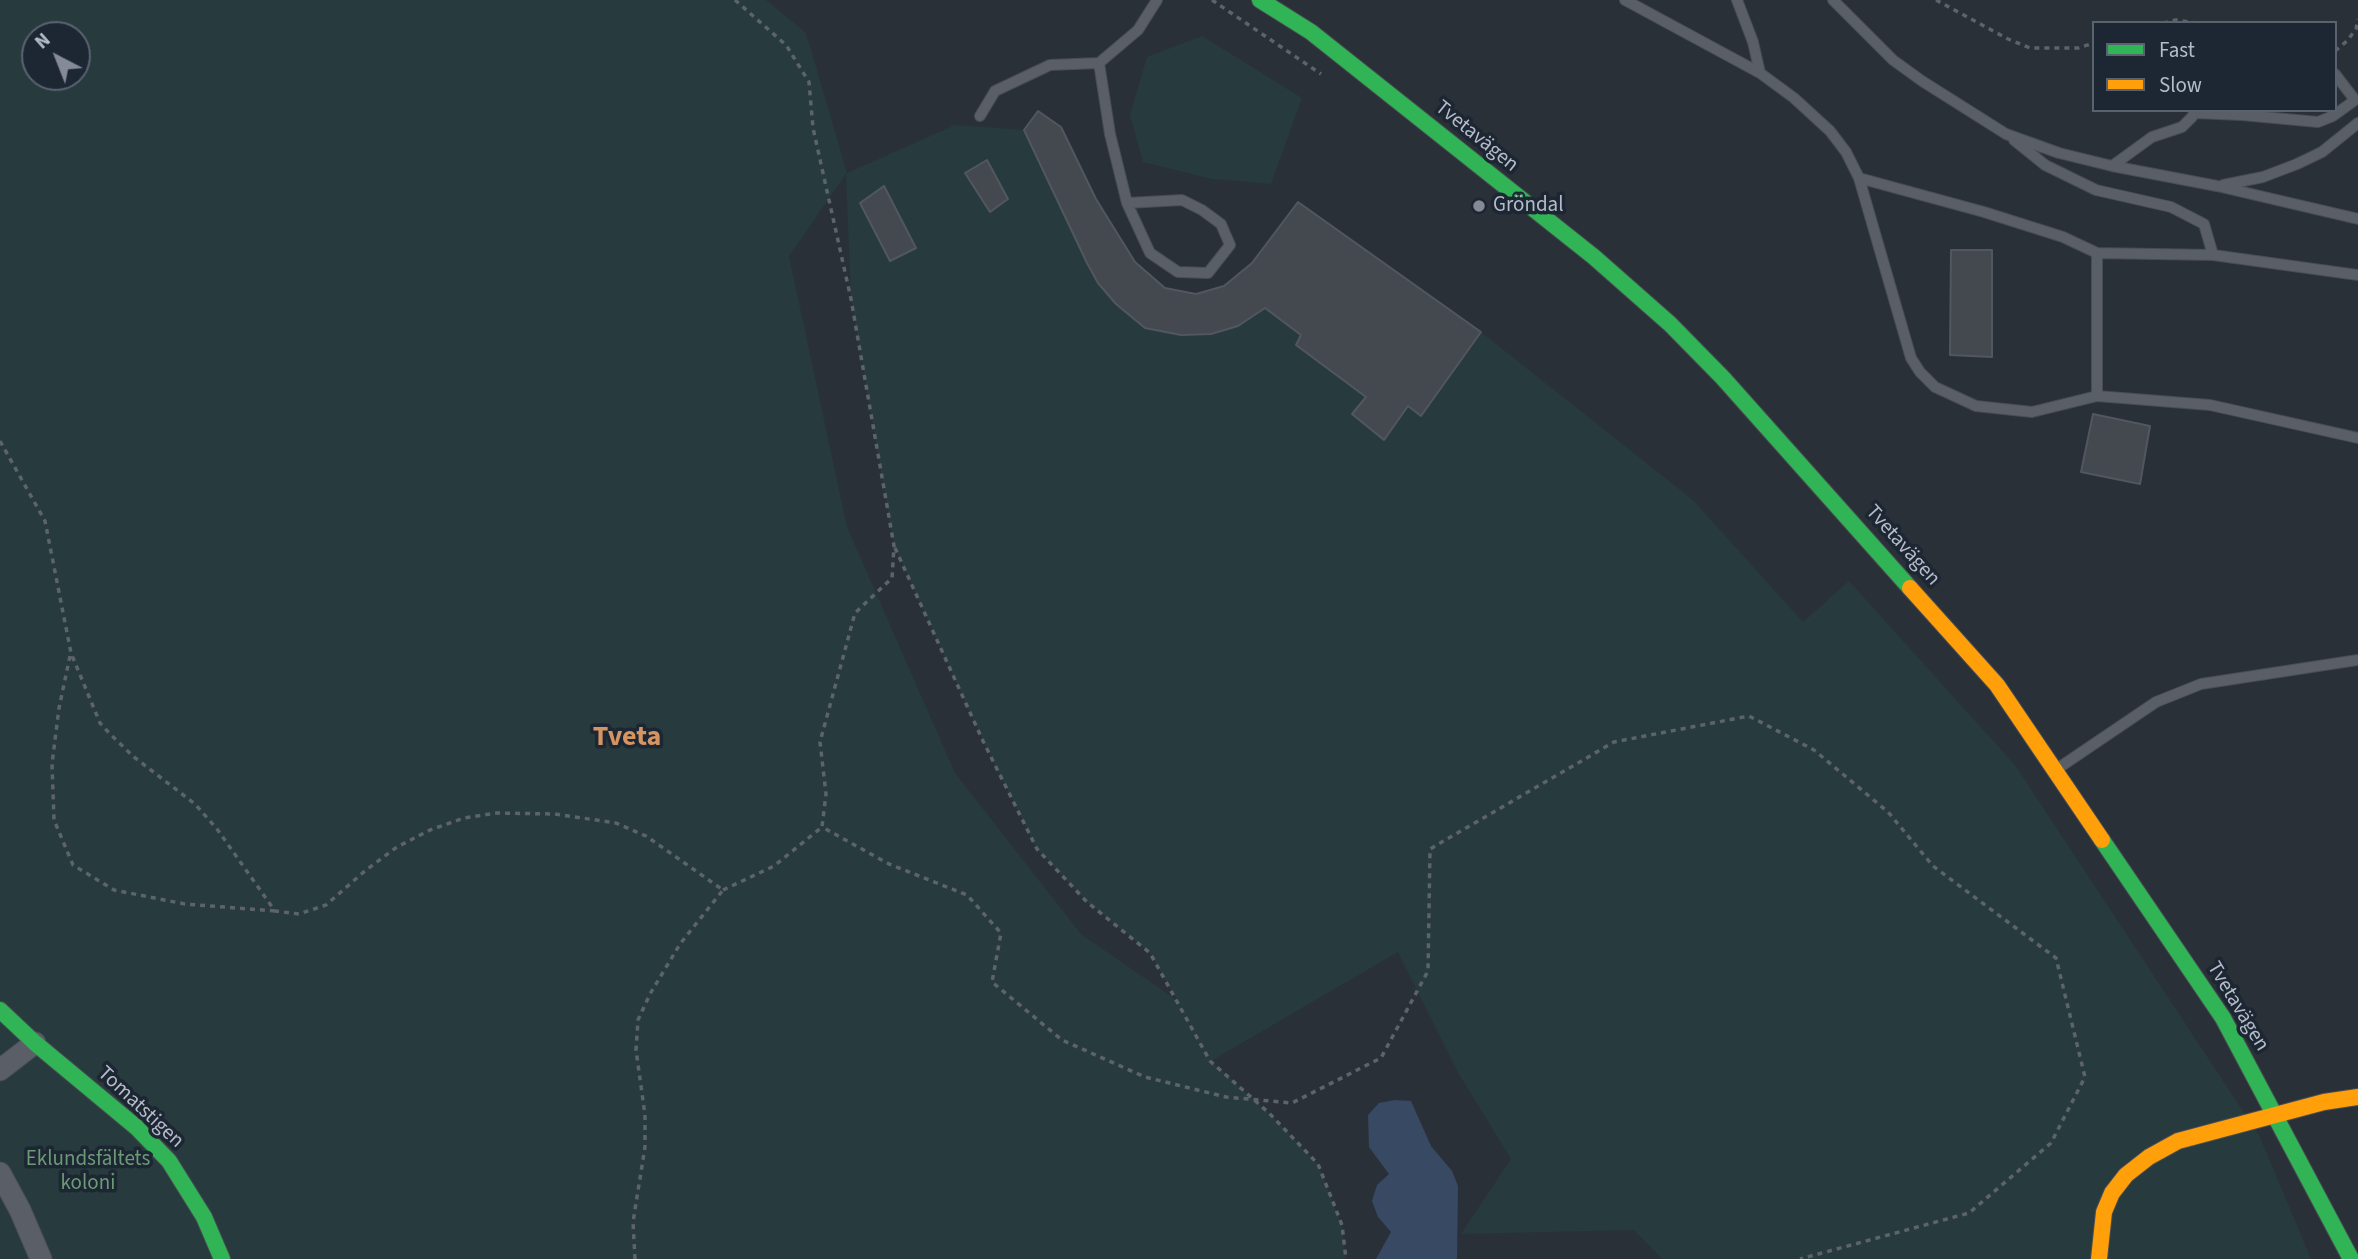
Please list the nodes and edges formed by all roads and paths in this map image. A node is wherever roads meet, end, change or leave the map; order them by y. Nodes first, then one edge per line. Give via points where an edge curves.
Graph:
1 (734, 0) edge
2 (1157, 0) edge
3 (1260, 0) edge
4 (1625, 0) edge
5 (1737, 0) edge
6 (1833, 0) edge
7 (1936, 0) edge
8 (2358, 19) edge
9 (2092, 44) edge
10 (2337, 49) edge
11 (1099, 63) junction
12 (1760, 73) junction
13 (2337, 77) edge
14 (2195, 112) edge
15 (980, 116) dead end
16 (2358, 124) edge
17 (2006, 134) junction
18 (2112, 166) junction
19 (1859, 178) junction
20 (2217, 186) junction
21 (1127, 203) junction
22 (2358, 219) edge
23 (2097, 253) junction
24 (2213, 255) junction
25 (2358, 275) edge
26 (2097, 396) junction
27 (2358, 438) edge
28 (0, 441) edge
29 (894, 546) junction
30 (71, 653) junction
31 (2358, 660) edge
32 (2055, 770) junction
33 (821, 827) junction
34 (723, 890) junction
35 (275, 911) junction
36 (0, 1010) edge
37 (36, 1043) junction
38 (0, 1070) edge
39 (2358, 1097) edge
40 (1254, 1099) junction
41 (2273, 1115) junction
42 (0, 1173) edge
43 (41, 1259) edge
44 (222, 1259) edge
45 (635, 1259) edge
46 (1346, 1259) edge
47 (1800, 1259) edge
48 (2099, 1259) edge
49 (2351, 1259) edge

1 - 29 path via 786,45 809,82 813,128 851,299
2 - 11 lane via 1138,30
3 - 32 main road, Tvetavägen via 1322,40 1594,257 1670,324 1997,685
4 - 12 lane
5 - 12 lane
6 - 17 lane via 1893,60
7 - 9 path via 2030,48 2057,50
8 - 10 path via 2356,29
11 - 15 lane via 1050,65 995,91
11 - 21 lane
12 - 19 lane via 1830,131
13 - 14 lane via 2355,100 2318,122
14 - 18 lane via 2182,127 2152,137
16 - 20 lane via 2322,152 2297,164 2263,177
17 - 18 lane
17 - 24 lane via 2045,164 2096,190 2171,207 2203,224
18 - 20 lane
19 - 23 lane via 2037,228
19 - 26 lane via 1911,358 1935,387 1976,406 2032,412
20 - 22 lane
21 - 21 lane via 1150,253 1178,272 1208,273 1230,245 1221,224 1182,200
23 - 24 lane
23 - 26 lane
24 - 25 lane
26 - 27 lane via 2210,405
28 - 30 path via 45,521
29 - 33 path via 892,578 855,613 820,742 826,794
29 - 40 path via 1037,849 1087,902 1150,953 1210,1061
30 - 35 path via 97,716 110,734 195,804
30 - 35 path via 52,764 54,820 73,864 114,890 185,904
31 - 32 lane via 2201,684 2156,702
32 - 41 main road, Tvetavägen via 2223,1018
33 - 34 path via 774,866
33 - 40 path via 889,864 967,895 1001,933 992,982 1062,1040 1145,1077 1226,1097
34 - 35 path via 646,836 615,823 555,814 497,813 464,818 397,847 326,905 299,914
34 - 45 path via 680,944 638,1020 636,1050 645,1147 633,1222
36 - 37 main road, Tomatstigen
37 - 38 street
37 - 44 main road, Tomatstigen via 136,1127 169,1161 204,1217
39 - 41 main road
40 - 46 path via 1318,1164 1342,1225
40 - 47 path via 1292,1103 1381,1058 1428,971 1430,849 1614,742 1749,716 1814,750 1888,812 1933,866 2056,958 2085,1077 2052,1143 1969,1213
41 - 48 main road via 2178,1141 2126,1175 2104,1212
41 - 49 main road, Tvetavägen
42 - 43 street

